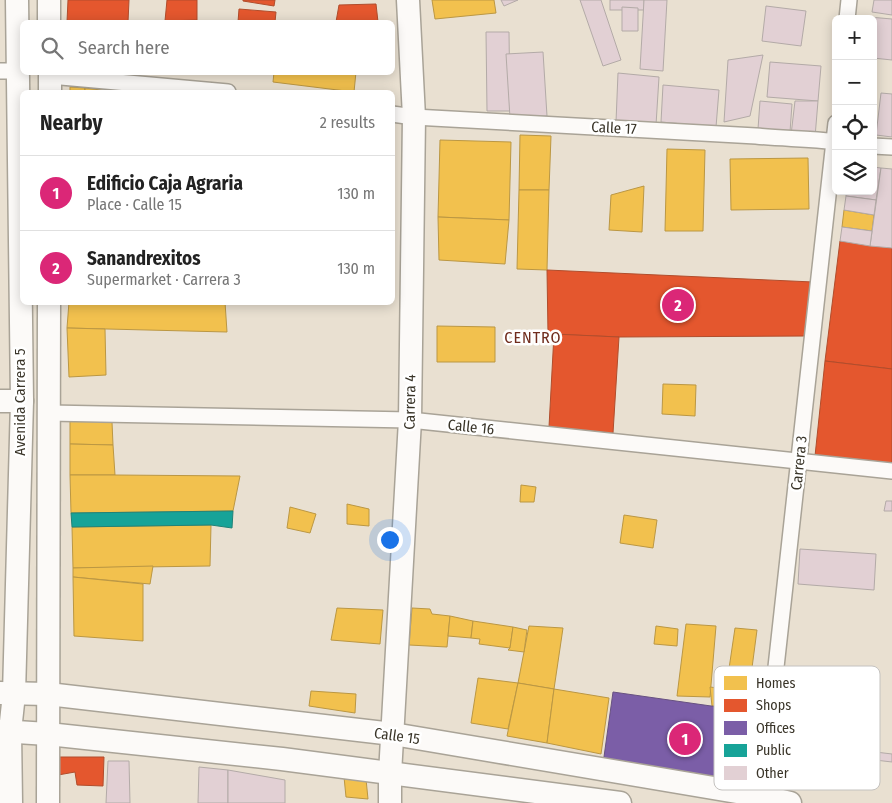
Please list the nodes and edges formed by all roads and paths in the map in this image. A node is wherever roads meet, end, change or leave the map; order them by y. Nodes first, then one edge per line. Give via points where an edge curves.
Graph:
1 (17, 0) edge
2 (49, 0) edge
3 (408, 0) edge
4 (848, 0) edge
5 (847, 15) edge
6 (49, 20) edge
7 (9, 71) edge
8 (50, 80) edge
9 (198, 90) edge
10 (403, 116) edge
11 (832, 142) edge
12 (877, 146) edge
13 (892, 147) edge
14 (834, 150) edge
15 (49, 305) edge
16 (11, 401) edge
17 (49, 413) junction
18 (410, 420) junction
19 (799, 463) junction
20 (892, 471) edge
21 (776, 666) edge
22 (7, 694) edge
23 (48, 694) junction
24 (5, 731) edge
25 (48, 734) junction
26 (393, 734) junction
27 (390, 774) junction
28 (761, 799) edge
29 (11, 803) edge
30 (48, 803) edge
31 (390, 803) edge
32 (620, 803) edge
33 (790, 803) edge

1 - 7 main road, Avenida Carrera 5
2 - 6 main road
3 - 10 main road, Carrera 4
4 - 5 street
7 - 16 main road, Avenida Carrera 5
8 - 9 street
10 - 11 street, Calle 17
10 - 18 main road, Carrera 4
12 - 13 street
14 - 19 street, Carrera 3
15 - 17 main road, Avenida Carrera 5
16 - 22 main road, Avenida Carrera 5
17 - 18 street, Calle 16
17 - 23 main road, Avenida Carrera 5
18 - 19 street, Calle 16
18 - 26 main road, Carrera 4
19 - 20 street, Calle 16
19 - 21 street, Carrera 3
22 - 23 main road, Calle 15
22 - 24 main road, Avenida Carrera 5
23 - 25 main road, Avenida Carrera 5
23 - 26 main road, Calle 15
24 - 25 main road
24 - 29 main road, Avenida Carrera 5
25 - 27 main road
25 - 30 main road, Avenida Carrera 5
26 - 27 main road, Carrera 4
26 - 28 main road, Calle 15
27 - 31 main road, Carrera 4
27 - 32 main road
28 - 33 main road, Calle 15

